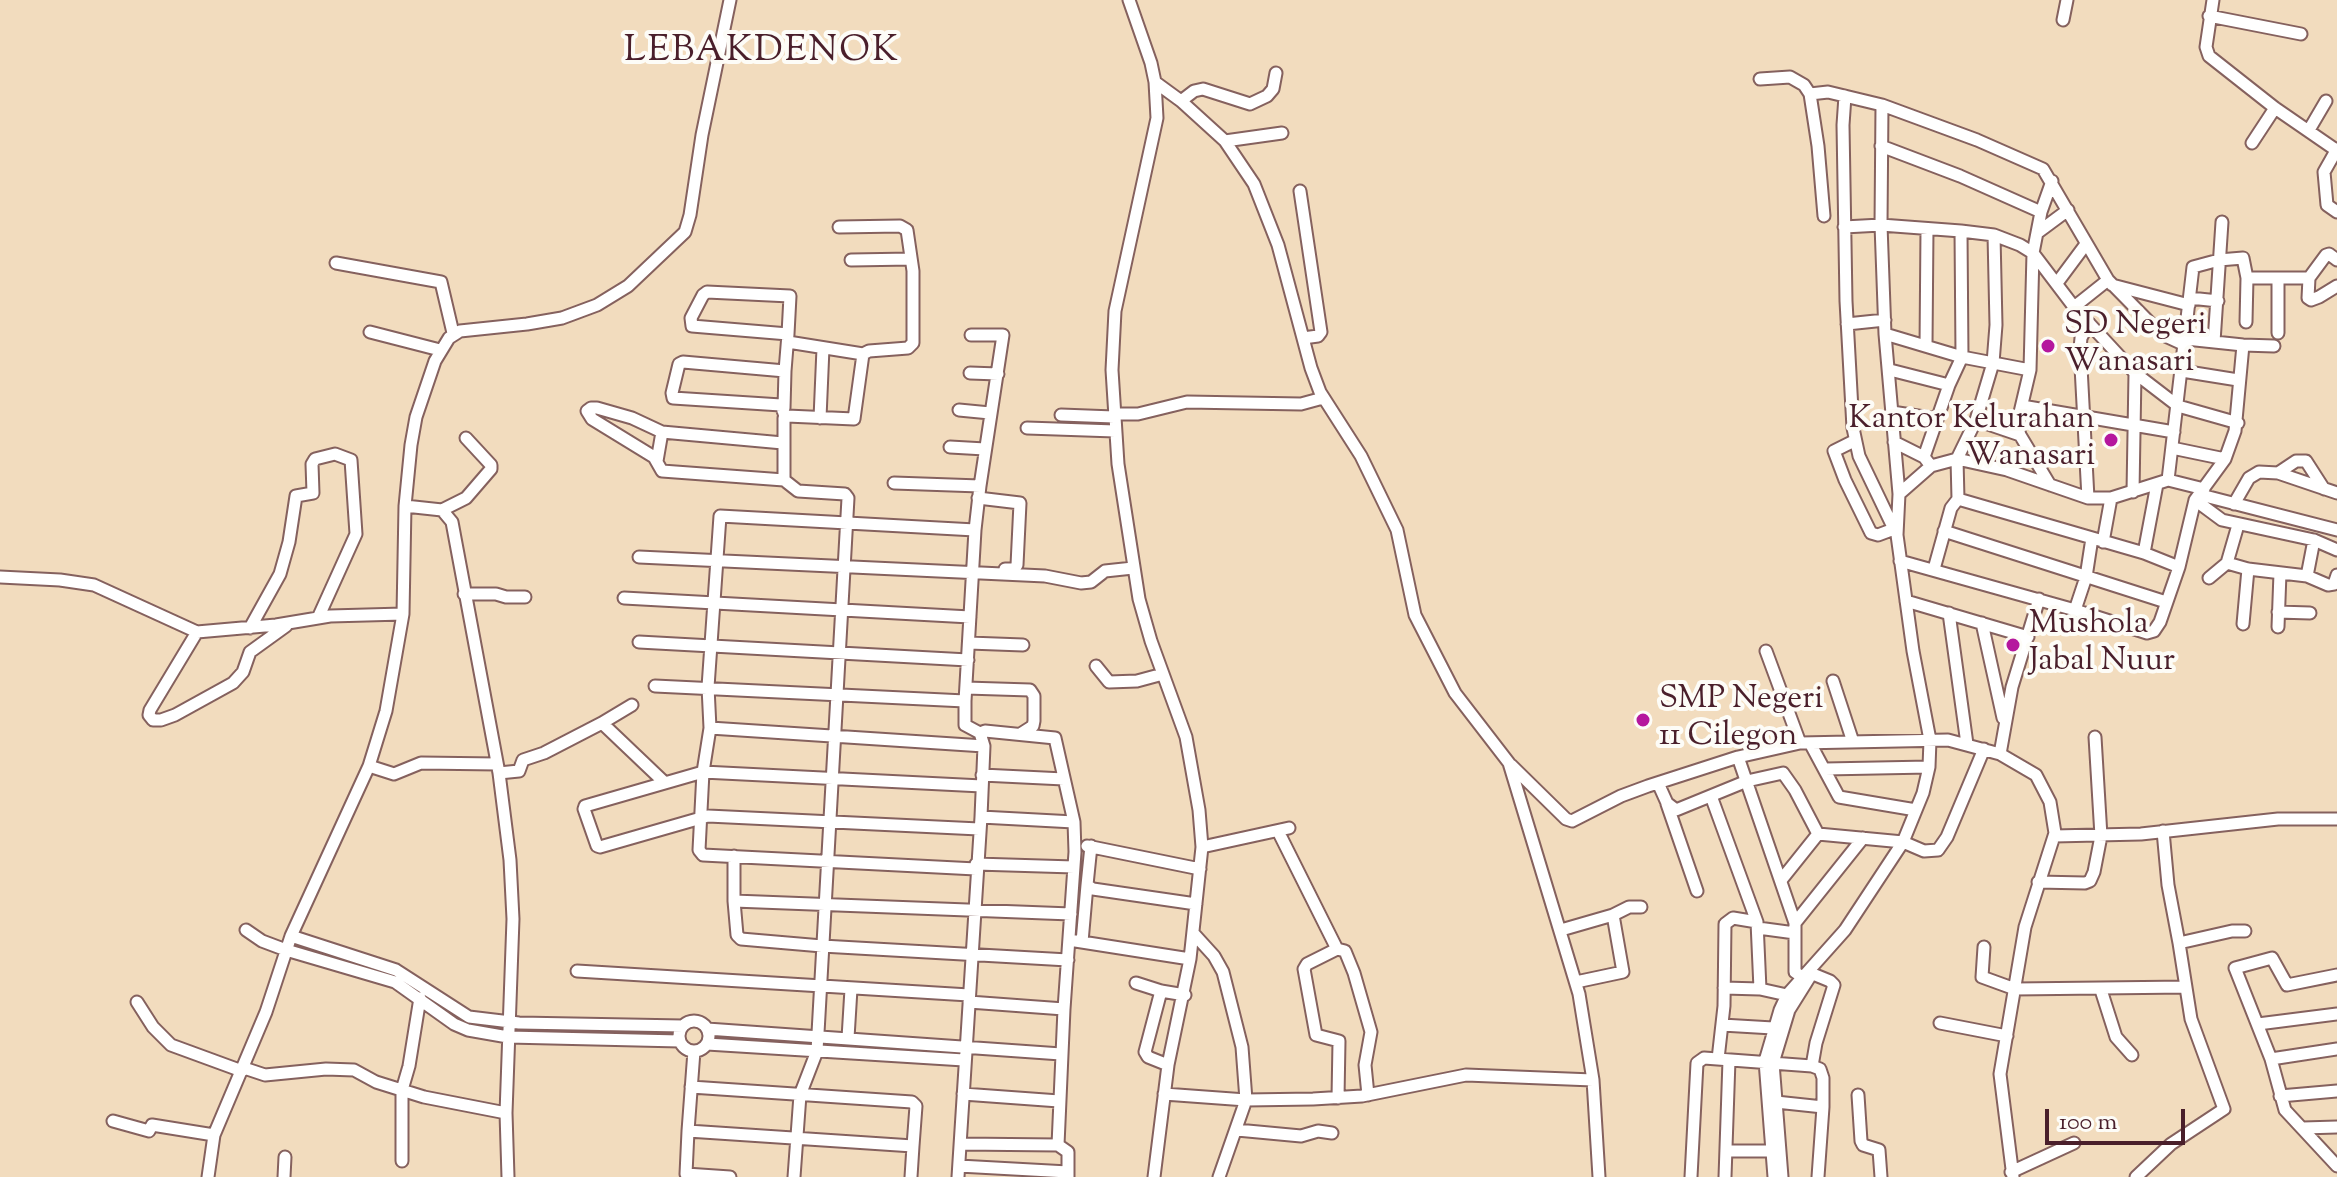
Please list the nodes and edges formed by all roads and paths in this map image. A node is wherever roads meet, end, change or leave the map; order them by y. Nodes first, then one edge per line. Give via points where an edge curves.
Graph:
1 (730, 0) edge
2 (1129, 0) edge
3 (2067, 0) edge
4 (2213, 0) edge
5 (2209, 16) junction
6 (2063, 20) dead end
7 (2301, 34) dead end
8 (1276, 73) dead end
9 (1760, 79) dead end
10 (1155, 82) junction
11 (1810, 94) junction
12 (1845, 96) junction
13 (1181, 101) junction
14 (2326, 101) dead end
15 (1882, 105) junction
16 (2275, 108) junction
17 (2309, 130) junction
18 (1282, 133) dead end
19 (1225, 141) junction
20 (2252, 143) dead end
21 (1881, 146) junction
22 (2337, 149) edge
23 (2052, 181) junction
24 (1300, 191) dead end
25 (2068, 210) junction
26 (2041, 212) junction
27 (2337, 212) edge
28 (1824, 216) dead end
29 (2222, 222) dead end
30 (1881, 225) junction
31 (839, 227) dead end
32 (1844, 227) junction
33 (1927, 229) junction
34 (1961, 231) junction
35 (2037, 233) junction
36 (1994, 235) junction
37 (2086, 244) junction
38 (2033, 253) junction
39 (911, 259) junction
40 (851, 260) dead end
41 (2219, 260) junction
42 (2337, 260) edge
43 (336, 263) dead end
44 (2247, 278) junction
45 (2278, 278) junction
46 (2309, 278) junction
47 (2109, 282) junction
48 (2057, 283) junction
49 (2337, 286) edge
50 (2218, 301) junction
51 (2190, 302) junction
52 (2074, 307) junction
53 (1885, 320) junction
54 (2246, 322) dead end
55 (2089, 323) junction
56 (1847, 324) junction
57 (370, 332) dead end
58 (453, 333) junction
59 (2278, 333) dead end
60 (1885, 334) junction
61 (971, 335) dead end
62 (788, 338) junction
63 (1303, 338) junction
64 (2185, 342) junction
65 (2214, 342) junction
66 (2243, 345) junction
67 (1926, 346) junction
68 (2274, 346) dead end
69 (823, 348) junction
70 (440, 350) junction
71 (863, 354) junction
72 (1962, 357) junction
73 (1993, 363) junction
74 (1890, 370) junction
75 (2030, 370) junction
76 (785, 371) junction
77 (2182, 371) junction
78 (970, 373) dead end
79 (2135, 373) junction
80 (998, 374) junction
81 (2238, 380) junction
82 (1949, 385) junction
83 (1323, 398) junction
84 (2022, 406) junction
85 (2178, 406) junction
86 (959, 410) dead end
87 (784, 412) junction
88 (1892, 412) junction
89 (990, 413) junction
90 (1061, 415) dead end
91 (1114, 415) junction
92 (2085, 415) junction
93 (820, 418) junction
94 (1937, 419) junction
95 (1976, 420) junction
96 (2238, 423) junction
97 (2133, 424) junction
98 (1027, 428) dead end
99 (1115, 431) junction
100 (662, 432) junction
101 (2174, 432) junction
102 (2020, 435) junction
103 (466, 438) dead end
104 (1854, 441) junction
105 (1894, 442) junction
106 (783, 443) junction
107 (950, 447) dead end
108 (2172, 448) junction
109 (985, 449) junction
110 (1957, 459) junction
111 (2225, 459) junction
112 (657, 461) junction
113 (1928, 461) junction
114 (2278, 473) junction
115 (784, 480) junction
116 (2163, 482) junction
117 (894, 483) dead end
118 (2050, 485) junction
119 (2324, 489) junction
120 (979, 492) junction
121 (2133, 492) junction
122 (2337, 493) edge
123 (1899, 494) junction
124 (2200, 495) junction
125 (2088, 498) junction
126 (2111, 498) junction
127 (1958, 499) junction
128 (2234, 504) junction
129 (405, 506) junction
130 (442, 510) junction
131 (847, 525) junction
132 (2238, 525) junction
133 (975, 530) junction
134 (2337, 530) edge
135 (1944, 531) junction
136 (1896, 532) junction
137 (2098, 540) junction
138 (2314, 540) junction
139 (2337, 550) edge
140 (2144, 553) junction
141 (639, 557) dead end
142 (1900, 561) junction
143 (717, 562) junction
144 (2227, 563) junction
145 (2179, 567) junction
146 (844, 568) junction
147 (1133, 568) junction
148 (1934, 569) junction
149 (2248, 569) junction
150 (973, 570) junction
151 (2280, 573) junction
152 (2337, 575) edge
153 (2307, 576) junction
154 (0, 577) edge
155 (2086, 577) junction
156 (2209, 578) dead end
157 (464, 594) junction
158 (525, 597) dead end
159 (624, 598) dead end
160 (2039, 599) junction
161 (1906, 601) junction
162 (2166, 602) junction
163 (714, 603) junction
164 (842, 610) junction
165 (2075, 610) junction
166 (2278, 612) junction
167 (1949, 613) junction
168 (2310, 613) dead end
169 (403, 614) junction
170 (970, 617) junction
171 (318, 618) junction
172 (289, 623) junction
173 (1982, 623) junction
174 (2243, 624) dead end
175 (2278, 627) dead end
176 (250, 628) junction
177 (197, 632) junction
178 (2028, 637) junction
179 (639, 642) dead end
180 (969, 643) junction
181 (711, 644) junction
182 (1023, 645) dead end
183 (1766, 651) dead end
184 (840, 654) junction
185 (968, 660) junction
186 (1096, 666) dead end
187 (1163, 674) junction
188 (1833, 681) dead end
189 (655, 686) dead end
190 (708, 687) junction
191 (966, 688) junction
192 (838, 694) junction
193 (965, 701) junction
194 (632, 705) dead end
195 (602, 723) junction
196 (2004, 723) junction
197 (710, 728) junction
198 (980, 733) junction
199 (1022, 733) junction
200 (834, 737) junction
201 (2095, 737) dead end
202 (1930, 740) junction
203 (1853, 742) junction
204 (1805, 743) junction
205 (1967, 744) junction
206 (984, 746) junction
207 (1984, 749) junction
208 (2000, 754) junction
209 (1738, 757) junction
210 (1509, 763) junction
211 (369, 766) junction
212 (1929, 767) junction
213 (498, 768) junction
214 (1825, 769) junction
215 (703, 772) junction
216 (1064, 779) junction
217 (831, 780) junction
218 (982, 780) junction
219 (1747, 781) junction
220 (665, 783) junction
221 (1658, 783) junction
222 (1711, 796) junction
223 (1667, 803) junction
224 (1916, 810) junction
225 (699, 816) junction
226 (2337, 819) edge
227 (829, 821) junction
228 (1074, 822) junction
229 (980, 823) junction
230 (2163, 831) junction
231 (1818, 834) junction
232 (2054, 836) junction
233 (2101, 836) junction
234 (1863, 838) junction
235 (1903, 842) junction
236 (1075, 843) junction
237 (1091, 846) junction
238 (1202, 847) junction
239 (734, 856) junction
240 (826, 862) junction
241 (976, 866) junction
242 (1074, 867) junction
243 (1200, 869) junction
244 (1782, 879) junction
245 (2038, 882) junction
246 (1087, 885) junction
247 (1697, 891) dead end
248 (734, 901) junction
249 (824, 904) junction
250 (1196, 904) junction
251 (1641, 907) dead end
252 (975, 912) junction
253 (1071, 914) junction
254 (1613, 915) junction
255 (1758, 925) junction
256 (1795, 928) junction
257 (246, 930) dead end
258 (1561, 930) junction
259 (2245, 931) dead end
260 (1194, 934) junction
261 (291, 936) junction
262 (1069, 940) junction
263 (1082, 942) junction
264 (2179, 943) junction
265 (822, 946) junction
266 (1984, 947) dead end
267 (1337, 949) junction
268 (286, 950) junction
269 (971, 954) junction
270 (1190, 959) junction
271 (1068, 960) junction
272 (577, 971) dead end
273 (1807, 974) junction
274 (2337, 975) edge
275 (1576, 982) junction
276 (1136, 983) dead end
277 (819, 987) junction
278 (2186, 987) junction
279 (1724, 988) junction
280 (851, 989) junction
281 (1760, 989) junction
282 (2015, 989) junction
283 (2101, 990) junction
284 (1161, 991) junction
285 (1185, 995) junction
286 (1787, 995) junction
287 (420, 998) junction
288 (969, 999) junction
289 (137, 1002) dead end
290 (1064, 1009) junction
291 (2337, 1014) edge
292 (509, 1022) junction
293 (1940, 1023) dead end
294 (2258, 1024) junction
295 (1722, 1025) junction
296 (683, 1026) junction
297 (1773, 1028) junction
298 (707, 1029) junction
299 (817, 1036) junction
300 (2007, 1036) junction
301 (508, 1037) junction
302 (848, 1038) junction
303 (680, 1041) junction
304 (707, 1044) junction
305 (965, 1046) junction
306 (2337, 1049) edge
307 (694, 1051) junction
308 (817, 1051) junction
309 (1061, 1054) junction
310 (2132, 1055) dead end
311 (1723, 1059) junction
312 (2271, 1059) junction
313 (964, 1060) junction
314 (1769, 1062) junction
315 (1168, 1065) junction
316 (1812, 1066) junction
317 (243, 1070) junction
318 (1593, 1080) junction
319 (691, 1087) junction
320 (402, 1090) junction
321 (2337, 1091) edge
322 (963, 1094) junction
323 (1164, 1094) junction
324 (800, 1095) junction
325 (1368, 1095) junction
326 (1858, 1095) dead end
327 (2280, 1096) junction
328 (1338, 1098) junction
329 (1246, 1100) junction
330 (1059, 1101) junction
331 (1776, 1102) junction
332 (1823, 1107) junction
333 (506, 1113) junction
334 (113, 1121) dead end
335 (2337, 1127) edge
336 (2303, 1128) junction
337 (1237, 1130) junction
338 (688, 1131) junction
339 (1332, 1133) dead end
340 (214, 1135) junction
341 (796, 1139) junction
342 (1774, 1142) junction
343 (2074, 1143) dead end
344 (961, 1144) junction
345 (1058, 1145) junction
346 (913, 1146) junction
347 (1727, 1151) junction
348 (285, 1157) dead end
349 (402, 1161) dead end
350 (2337, 1166) edge
351 (959, 1172) edge
352 (1068, 1174) edge
353 (2012, 1174) edge
354 (686, 1175) edge
355 (208, 1177) edge
356 (284, 1177) edge
357 (508, 1177) edge
358 (730, 1177) edge
359 (794, 1177) edge
360 (911, 1177) edge
361 (1154, 1177) edge
362 (1219, 1177) edge
363 (1599, 1177) edge
364 (1691, 1177) edge
365 (1725, 1177) edge
366 (1774, 1177) edge
367 (1782, 1177) edge
368 (1818, 1177) edge
369 (1881, 1177) edge
370 (2136, 1177) edge

1 - 58 street via 685,232 628,286 581,313
2 - 10 street
3 - 6 street
4 - 5 street
5 - 7 street
5 - 16 street via 2209,56
8 - 13 street via 1273,89 1250,104 1203,89
9 - 11 street via 1790,77
10 - 13 street
10 - 91 street via 1156,127 1115,311
11 - 12 street
11 - 28 street
12 - 15 street
12 - 32 street
13 - 19 street
14 - 17 street
15 - 21 street
15 - 23 street via 2040,167
16 - 17 street
16 - 20 street
17 - 22 street
18 - 19 street
19 - 63 street via 1261,199
21 - 26 street
21 - 30 street
22 - 27 street via 2324,174 2327,205
23 - 25 street
23 - 26 street
24 - 63 street via 1321,332
25 - 35 street
25 - 37 street
26 - 35 street
29 - 41 street
30 - 32 street
30 - 33 street
30 - 53 street
31 - 39 street via 903,226
32 - 56 street
33 - 34 street
33 - 67 street
34 - 36 street
34 - 72 street
35 - 38 street
36 - 38 street
36 - 73 street
37 - 47 street
37 - 48 street
38 - 48 street
38 - 75 street
39 - 40 street
39 - 71 street via 912,346
41 - 44 street via 2243,258
41 - 50 street
41 - 51 street via 2192,269
42 - 46 street via 2327,254
43 - 58 street via 441,282
44 - 45 street
44 - 54 street
45 - 46 street
45 - 59 street
46 - 49 street via 2310,300
47 - 51 street
47 - 52 street
47 - 64 street via 2161,334
48 - 52 street
50 - 51 street
50 - 65 street
51 - 64 street
52 - 55 street
53 - 56 street
53 - 60 street
55 - 79 street
55 - 92 street via 2080,348
56 - 104 street
57 - 70 street
58 - 70 street
60 - 67 street
60 - 74 street
61 - 80 street via 1003,335
62 - 62 street via 790,296 707,292 691,318 692,326
62 - 69 street
62 - 76 street
63 - 83 street
64 - 65 street
64 - 77 street
65 - 66 street
66 - 68 street
66 - 81 street
67 - 72 street
69 - 71 street
69 - 93 street
70 - 129 street via 416,417
71 - 93 street via 856,417
72 - 73 street
72 - 82 street
73 - 75 street
73 - 95 street
74 - 82 street
74 - 88 street
75 - 84 street
76 - 87 street
76 - 87 street via 683,362 672,393 673,398 781,405
77 - 81 street
77 - 85 street
78 - 80 street
79 - 85 street
79 - 97 street
80 - 89 street
81 - 96 street
82 - 94 street
83 - 91 street via 1285,405 1187,402
83 - 210 street via 1390,514 1401,543 1409,597 1442,671
84 - 92 street
84 - 102 street
85 - 96 street
85 - 101 street
86 - 89 street
87 - 93 street
87 - 106 street
88 - 94 street
88 - 105 street
89 - 109 street
90 - 91 street
91 - 99 street
92 - 97 street
92 - 125 street
94 - 113 street
95 - 102 street
95 - 110 street
96 - 111 street
97 - 101 street
97 - 121 street
98 - 99 street
99 - 147 street
100 - 106 street
100 - 112 street
100 - 112 street via 597,408 587,411
101 - 108 street
102 - 118 street
103 - 130 street via 492,467 466,498
104 - 136 street
104 - 136 street via 1834,451 1845,480 1871,533
105 - 113 street
105 - 123 street
106 - 115 street
107 - 109 street
108 - 111 street
108 - 116 street
109 - 120 street
110 - 113 street
110 - 118 street
110 - 127 street
111 - 124 street
112 - 115 street via 662,471
113 - 123 street
114 - 119 street
114 - 119 street via 2306,461
114 - 128 street via 2251,475
115 - 131 street via 798,491 845,494
116 - 121 street
116 - 124 street
116 - 140 street
117 - 120 street
118 - 125 street
119 - 122 street
120 - 133 street
120 - 150 street via 1020,503 1017,565 1011,570
121 - 126 street
123 - 136 street
124 - 128 street
124 - 132 street via 2222,520
124 - 145 street
125 - 126 street
126 - 137 street
127 - 135 street
127 - 137 street
128 - 134 street
129 - 130 street
129 - 169 street
130 - 157 street via 452,522
131 - 133 street
131 - 143 street via 722,515
131 - 146 street
132 - 138 street
132 - 144 street
133 - 150 street
135 - 148 street
135 - 155 street
136 - 142 street
137 - 140 street
137 - 155 street
138 - 139 street
138 - 153 street
140 - 145 street
141 - 143 street
142 - 148 street
142 - 161 street
143 - 146 street
143 - 163 street
144 - 149 street
144 - 156 street
145 - 162 street
146 - 150 street
146 - 164 street
147 - 150 street via 1105,571 1087,583
147 - 187 street
148 - 160 street
149 - 151 street
149 - 174 street
150 - 170 street
151 - 153 street
151 - 166 street
152 - 153 street via 2329,585
154 - 177 street via 94,585
155 - 162 street
155 - 165 street
157 - 158 street
157 - 213 street
159 - 163 street
160 - 165 street
160 - 178 street
161 - 167 street
161 - 202 street
162 - 165 street via 2150,633
163 - 164 street
163 - 181 street
164 - 170 street
164 - 184 street
166 - 168 street
166 - 175 street
167 - 173 street
167 - 205 street
169 - 171 street
169 - 211 street via 390,693
170 - 180 street
171 - 172 street
171 - 176 street via 356,534 351,460 335,454 315,459 313,493 296,496 280,574
172 - 176 street
172 - 177 street via 250,652 233,683 175,715 153,720 150,710
173 - 178 street
173 - 196 street
176 - 177 street
178 - 196 street
179 - 181 street
180 - 182 street
180 - 185 street
181 - 184 street
181 - 190 street
183 - 204 street
184 - 185 street
184 - 192 street
185 - 191 street
186 - 187 street via 1109,682
187 - 238 street via 1186,737
188 - 203 street
189 - 190 street
190 - 192 street
190 - 197 street
191 - 193 street
191 - 199 street via 1030,690 1034,721
192 - 193 street
192 - 200 street
193 - 198 street via 965,725
194 - 195 street
195 - 213 street via 523,760 519,771
195 - 220 street
196 - 208 street
197 - 200 street
197 - 215 street
198 - 199 street
198 - 206 street
199 - 216 street via 1055,738
200 - 206 street
200 - 217 street
201 - 233 street
202 - 203 street
202 - 205 street
202 - 212 street
203 - 204 street
204 - 209 street
204 - 214 street
205 - 207 street
206 - 218 street
207 - 208 street
207 - 235 street via 1942,847 1924,851
208 - 232 street via 2042,782 2053,813
209 - 219 street
209 - 221 street
210 - 221 street via 1570,821
210 - 258 street
211 - 213 street via 394,774 421,763
211 - 261 street
212 - 214 street
212 - 224 street
213 - 292 street via 512,903
214 - 224 street via 1840,798
215 - 217 street
215 - 220 street
215 - 225 street
216 - 218 street
216 - 228 street
217 - 218 street
217 - 227 street
218 - 229 street
219 - 222 street
219 - 231 street via 1785,774
219 - 244 street
220 - 225 street via 585,806 597,846
221 - 223 street
222 - 223 street via 1676,810
222 - 255 street
223 - 247 street
224 - 235 street
225 - 227 street
225 - 239 street via 700,853
226 - 230 street via 2278,819
227 - 229 street
227 - 240 street
228 - 229 street
228 - 236 street
229 - 241 street
230 - 233 street
230 - 264 street
231 - 234 street
231 - 244 street
232 - 233 street
232 - 245 street
233 - 245 street via 2090,881
234 - 235 street
234 - 256 street
235 - 273 street via 1845,930
236 - 237 street
236 - 242 street
237 - 243 street
237 - 246 street
238 - 243 street
238 - 267 street via 1284,830
239 - 240 street
239 - 248 street
240 - 241 street
240 - 249 street
241 - 242 street
241 - 252 street
242 - 253 street
243 - 250 street
244 - 256 street
245 - 282 street
246 - 250 street
246 - 263 street
248 - 249 street
248 - 265 street via 741,939
249 - 252 street
249 - 265 street
250 - 260 street
251 - 254 street
252 - 253 street
252 - 269 street
253 - 262 street
254 - 258 street
254 - 275 street via 1623,972
255 - 256 street
255 - 279 street via 1733,918 1725,923
255 - 281 street
256 - 273 street via 1795,972
257 - 268 street
258 - 275 street
259 - 264 street
260 - 270 street
260 - 329 street via 1214,956 1229,986
261 - 268 street
261 - 292 street via 396,970 469,1017
262 - 263 street
262 - 271 street
263 - 270 street
264 - 278 street
265 - 269 street
265 - 277 street
266 - 282 street via 1982,977
267 - 325 street via 1346,953 1370,1024
267 - 328 street via 1304,969 1316,1035 1339,1042
268 - 287 street via 383,977
268 - 317 street
269 - 271 street
269 - 288 street
270 - 285 street
271 - 290 street
272 - 277 street
273 - 286 street
273 - 314 street
273 - 316 street via 1834,985
274 - 294 street via 2287,985 2272,958 2235,968
275 - 318 street
276 - 284 street
277 - 280 street
277 - 299 street
278 - 283 street
278 - 370 street via 2191,1019 2224,1110 2186,1133
279 - 281 street
279 - 295 street
280 - 288 street
280 - 302 street
281 - 286 street
282 - 283 street
282 - 300 street
283 - 310 street via 2116,1037
284 - 285 street
284 - 315 street via 1145,1052
285 - 315 street
286 - 297 street
287 - 301 street via 462,1028
287 - 320 street
288 - 290 street
288 - 305 street
289 - 317 street via 171,1045
290 - 309 street
291 - 294 street
292 - 296 street
292 - 301 street
293 - 300 street
294 - 312 street
295 - 297 street
295 - 311 street
296 - 298 street via 693,1021
296 - 303 street
297 - 314 street
298 - 299 street
298 - 304 street
299 - 302 street
299 - 308 street
300 - 353 street via 1999,1083
301 - 303 street
301 - 333 street
302 - 305 street
303 - 307 street
304 - 307 street
304 - 308 street
305 - 309 street
305 - 313 street
306 - 312 street
307 - 319 street
308 - 313 street
308 - 324 street
309 - 330 street
311 - 314 street
311 - 347 street
311 - 364 street via 1701,1058 1697,1063
312 - 327 street
313 - 322 street
314 - 316 street
314 - 331 street
314 - 342 street
315 - 323 street
316 - 332 street via 1822,1074
317 - 320 street via 265,1075 354,1070
317 - 340 street
318 - 325 street via 1466,1075
318 - 363 street
319 - 324 street
319 - 338 street
320 - 333 street
320 - 349 street
321 - 327 street
322 - 330 street
322 - 344 street
323 - 329 street
323 - 361 street
324 - 341 street
324 - 346 street via 912,1102
325 - 328 street
326 - 369 street via 1861,1141 1879,1150
327 - 336 street via 2285,1110
328 - 329 street
329 - 337 street
330 - 345 street
331 - 332 street
331 - 342 street
332 - 368 street
333 - 357 street
334 - 340 street via 149,1131 152,1125
335 - 336 street
336 - 350 street
337 - 339 street
337 - 362 street
338 - 341 street
338 - 354 street
340 - 355 street
341 - 346 street
341 - 359 street
342 - 347 street
342 - 366 street
342 - 367 street
343 - 353 street
344 - 345 street
344 - 351 street
345 - 352 street via 1068,1152
346 - 360 street
347 - 365 street
348 - 356 street
351 - 352 street
354 - 358 street

